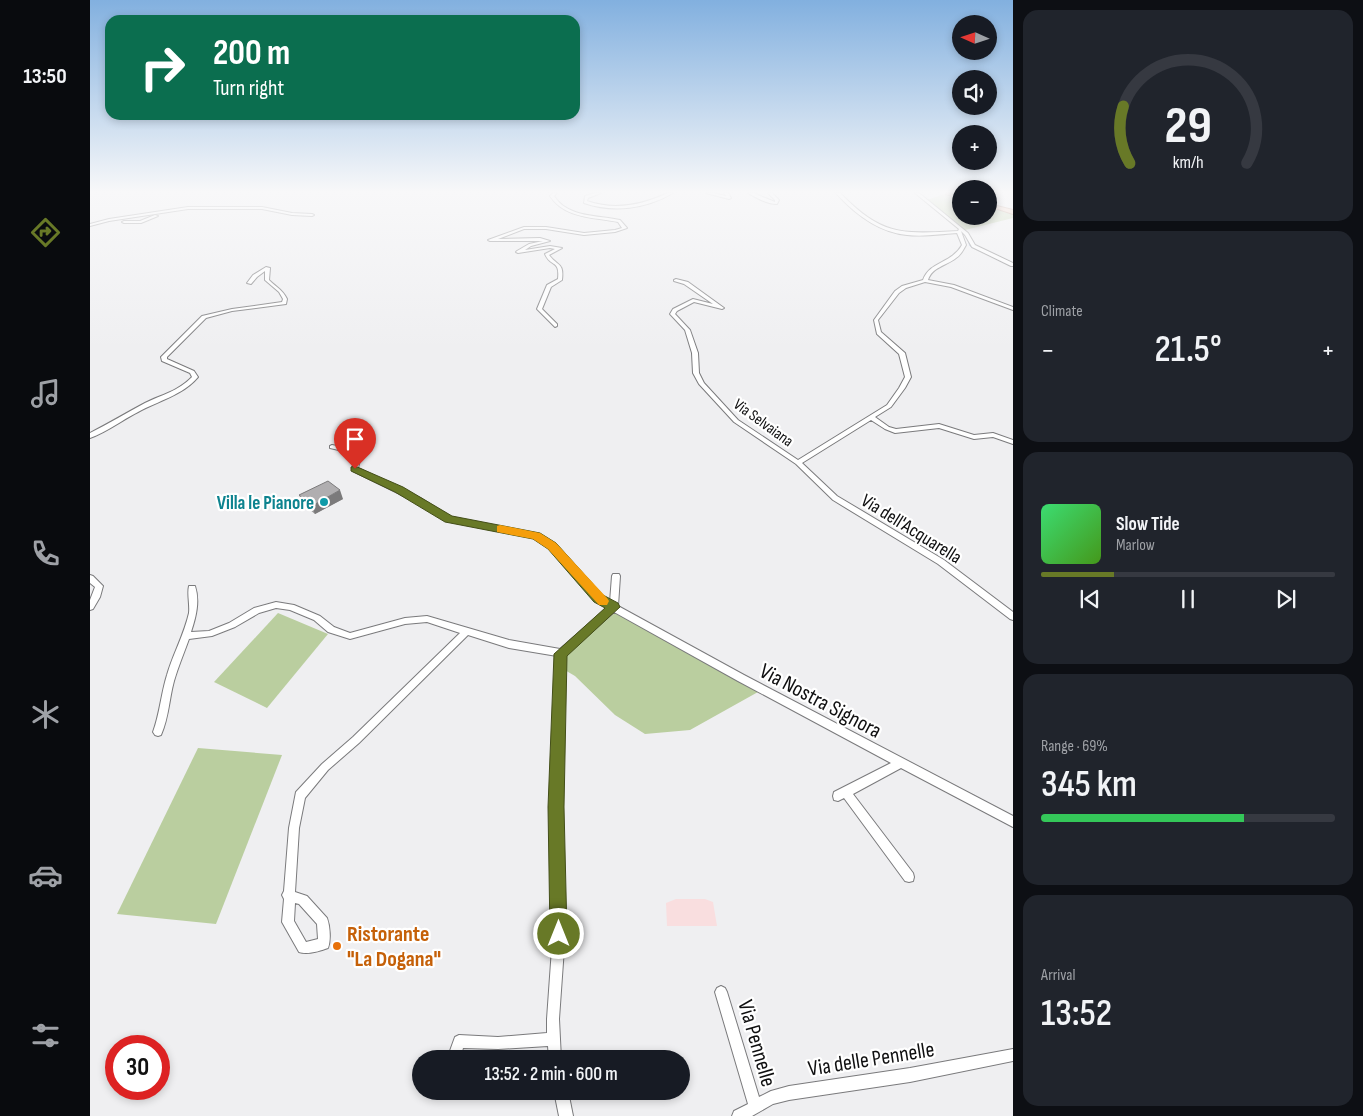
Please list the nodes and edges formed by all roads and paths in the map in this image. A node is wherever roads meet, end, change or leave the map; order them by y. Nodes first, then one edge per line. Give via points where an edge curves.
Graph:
1 (530, 245) edge
2 (964, 245) edge
3 (973, 245) edge
4 (1013, 265) edge
5 (676, 280) dead end
6 (925, 280) junction
7 (249, 283) dead end
8 (1013, 308) edge
9 (555, 325) dead end
10 (872, 417) junction
11 (90, 436) edge
12 (1013, 442) edge
13 (332, 447) dead end
14 (798, 463) junction
15 (616, 576) dead end
16 (90, 578) edge
17 (192, 588) dead end
18 (90, 607) edge
19 (614, 607) junction
20 (1013, 617) edge
21 (466, 632) junction
22 (188, 636) junction
23 (561, 654) junction
24 (158, 732) dead end
25 (900, 763) junction
26 (1013, 822) edge
27 (909, 877) dead end
28 (288, 895) junction
29 (721, 992) dead end
30 (554, 1039) junction
31 (456, 1050) edge
32 (555, 1050) edge
33 (1013, 1055) edge
34 (563, 1100) edge
35 (755, 1106) junction
36 (566, 1116) edge
37 (739, 1116) edge

1 - 9 street via 518,252 560,248 547,254 559,266 560,280 548,286 539,309
2 - 6 street via 958,256 929,271
3 - 4 street
5 - 14 street, Via Selvaiana via 686,283 722,308 693,300 672,314 687,330 695,353 696,373 702,384 736,422
6 - 8 street
6 - 10 street via 897,292 876,320 879,333 902,353 908,377 889,406
7 - 11 street via 268,268 267,280 278,286 284,303 204,317 164,357 164,360 192,372 195,377 190,384
10 - 12 street via 895,431 938,426 974,437 993,435
10 - 14 street
13 - 19 street, Via Nostra Signora via 346,449 357,460 355,469 449,519 536,536 552,546 599,598
14 - 20 street, Via dell'Acquarella via 835,498 941,562
15 - 19 street
16 - 18 street via 98,586
17 - 22 street via 194,596
19 - 23 street
19 - 25 street, Via Nostra Signora
21 - 22 street via 427,619 405,621 350,636 331,630 317,618 291,606 276,605 257,610 209,634
21 - 23 street
21 - 28 street via 325,767 300,796
22 - 24 street via 170,682 165,717
23 - 30 street via 556,807 559,934
25 - 26 street, Via Nostra Signora
25 - 27 street via 841,794
28 - 28 street via 288,922 303,948 324,944 324,922 303,900
29 - 35 street, Via Pennelle
30 - 31 street via 498,1044 459,1041
30 - 32 street
33 - 35 street, Via delle Pennelle via 789,1093
34 - 36 street
35 - 37 street, Via delle Pennelle

